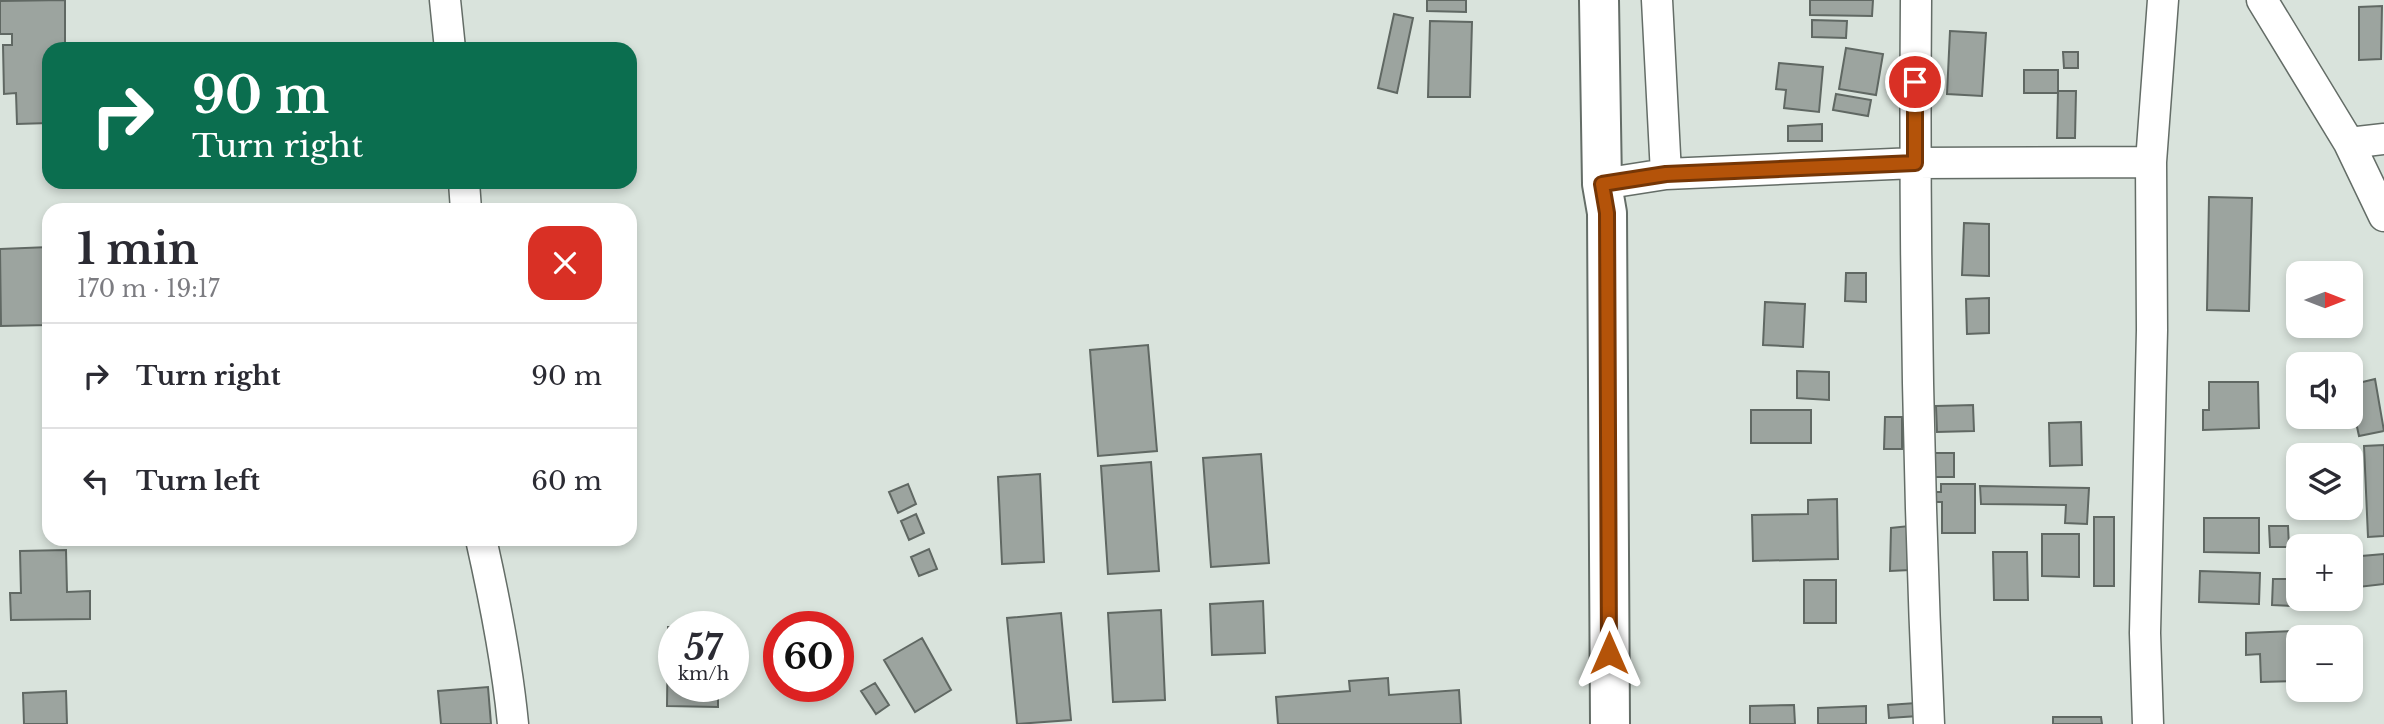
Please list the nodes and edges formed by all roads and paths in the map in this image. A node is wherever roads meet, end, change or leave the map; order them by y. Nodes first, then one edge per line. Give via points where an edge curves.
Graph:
1 (446, 0) edge
2 (1599, 0) edge
3 (1657, 0) edge
4 (1916, 0) edge
5 (2163, 0) edge
6 (2262, 0) edge
7 (449, 42) edge
8 (2384, 139) edge
9 (2349, 143) junction
10 (2151, 162) junction
11 (1915, 163) junction
12 (1666, 174) junction
13 (1602, 184) junction
14 (2384, 216) edge
15 (483, 546) edge
16 (513, 724) edge
17 (1610, 724) edge
18 (1929, 724) edge
19 (2148, 724) edge

1 - 7 street
2 - 13 main road
3 - 12 street
4 - 11 street
5 - 10 street
6 - 9 street
8 - 9 street
9 - 14 street
10 - 11 street
10 - 19 street
11 - 12 street
11 - 18 street
12 - 13 street
13 - 17 main road via 1607,213
15 - 16 street via 495,595

